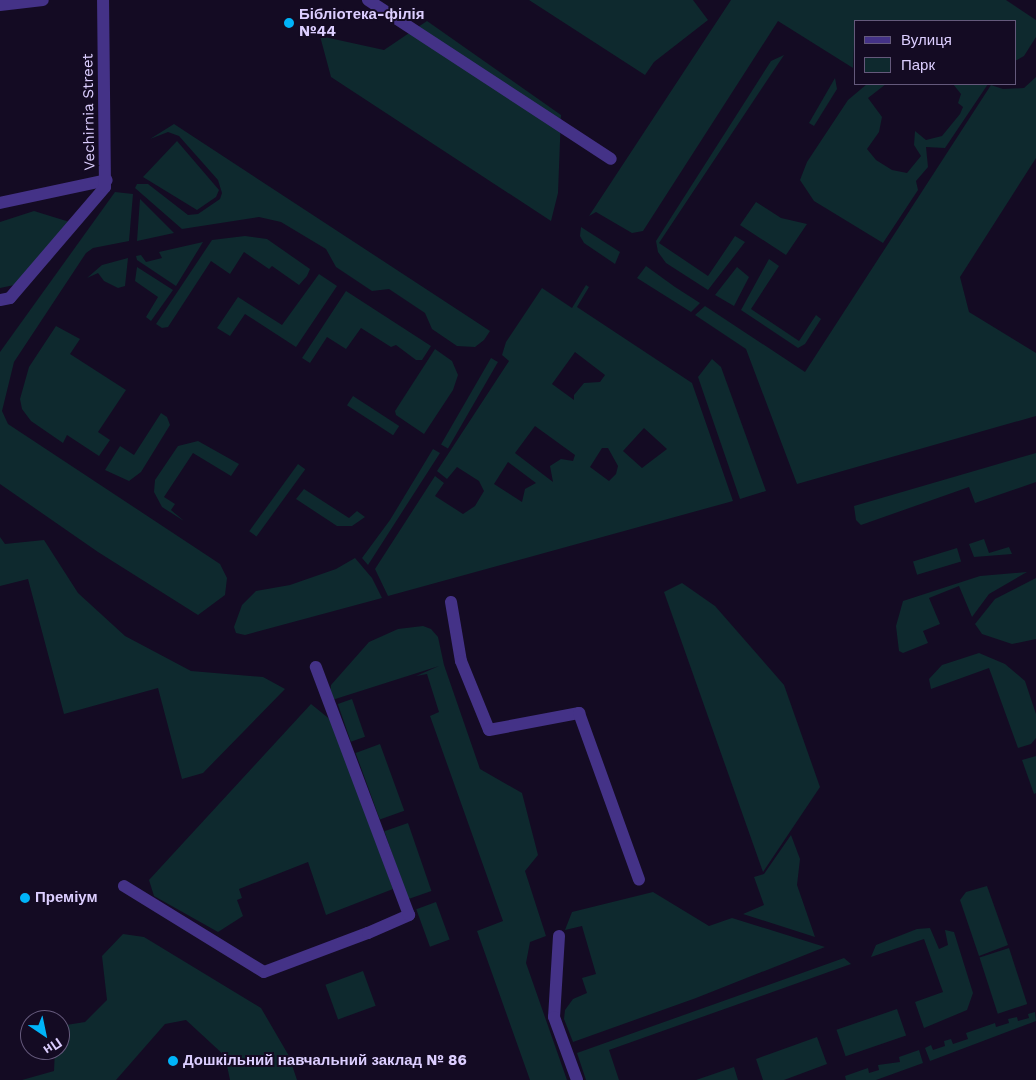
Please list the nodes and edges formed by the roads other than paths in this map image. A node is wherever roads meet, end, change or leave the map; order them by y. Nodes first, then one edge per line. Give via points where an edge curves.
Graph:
1 (44, 0) edge
2 (103, 0) edge
3 (368, 0) edge
4 (0, 5) edge
5 (611, 159) dead end
6 (107, 180) junction
7 (0, 203) edge
8 (0, 300) edge
9 (451, 602) dead end
10 (316, 667) dead end
11 (639, 880) dead end
12 (124, 886) dead end
13 (559, 936) dead end
14 (576, 1080) edge

1 - 4 street
2 - 6 street, Vechirnia Street
3 - 5 street
6 - 7 street
6 - 8 street, Vechirnia Street via 105,187 50,254 10,298
9 - 11 street via 462,661 489,730 579,713
10 - 12 street via 409,915 368,934 264,972
13 - 14 street via 554,1018

